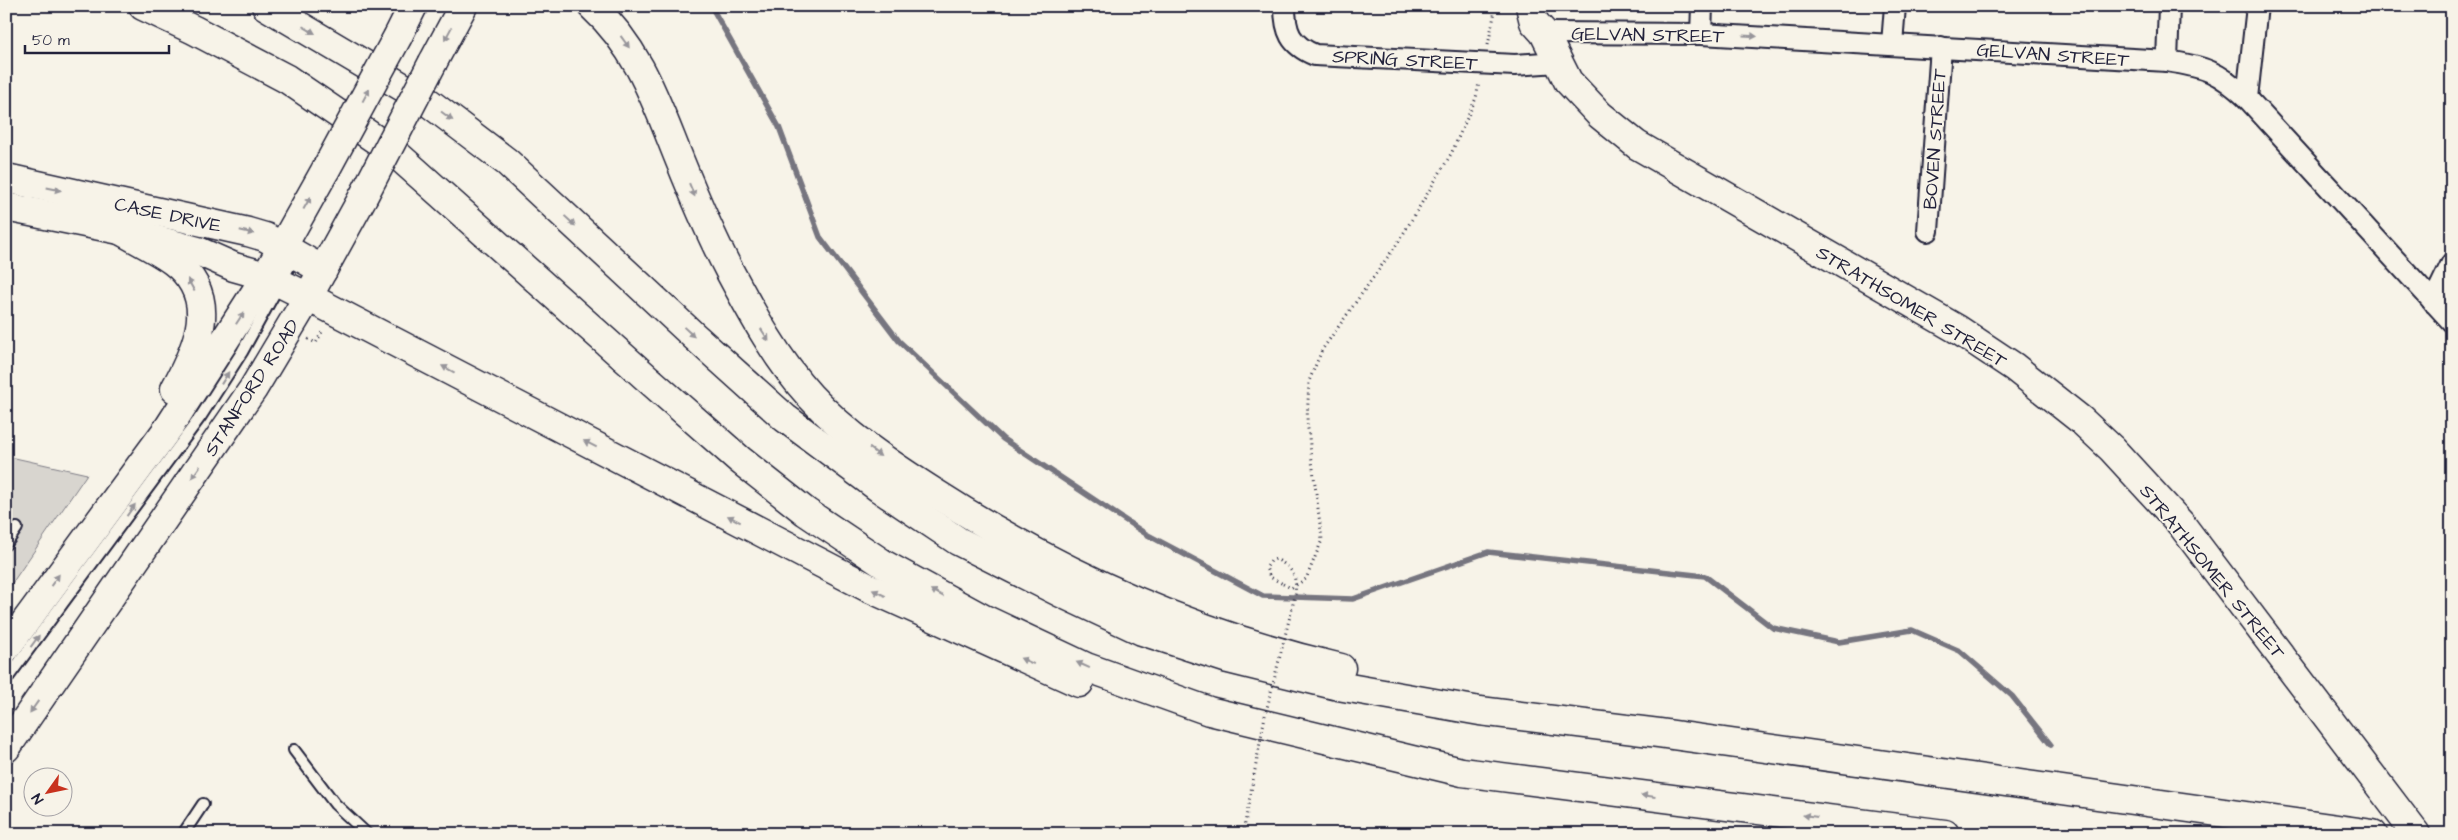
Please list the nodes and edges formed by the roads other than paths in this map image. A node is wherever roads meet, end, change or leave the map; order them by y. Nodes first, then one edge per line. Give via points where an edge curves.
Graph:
1 (143, 6) edge
2 (266, 6) edge
3 (413, 6) edge
4 (462, 6) edge
5 (592, 6) edge
6 (1285, 6) edge
7 (1702, 6) edge
8 (1895, 6) edge
9 (2169, 6) edge
10 (2257, 6) edge
11 (1539, 18) edge
12 (1702, 34) junction
13 (1892, 44) junction
14 (1941, 47) junction
15 (2167, 61) junction
16 (1558, 62) junction
17 (2247, 98) junction
18 (6, 178) edge
19 (6, 207) edge
20 (120, 230) junction
21 (1928, 230) dead end
22 (289, 251) junction
23 (2452, 262) edge
24 (323, 270) junction
25 (273, 280) junction
26 (308, 297) junction
27 (2433, 302) junction
28 (2452, 322) edge
29 (112, 502) junction
30 (18, 528) dead end
31 (6, 544) edge
32 (6, 648) edge
33 (6, 680) edge
34 (1659, 733) junction
35 (6, 748) edge
36 (294, 750) dead end
37 (1462, 772) junction
38 (203, 804) dead end
39 (2364, 833) edge
40 (184, 834) edge
41 (367, 834) edge
42 (1945, 834) edge
43 (2416, 834) edge

37 -> 1 main road via 1209,711 1086,667 984,619 885,565 806,512 740,460 394,152 287,79
2 -> 34 main road via 428,102 507,162 785,418 879,488 966,545 1142,631 1228,659 1338,686 1480,711
22 -> 3 main road, bridge via 326,169
4 -> 24 main road, STANFORD ROAD, bridge
5 -> 34 main road via 611,24 636,58 720,253 775,350 821,407 845,430 897,469 972,517 1060,565 1154,609 1235,639 1338,667
6 - 16 street, SPRING STREET via 1288,32 1303,50 1314,54 1483,64
7 - 12 street
8 - 13 street
9 - 15 street
10 - 17 street
11 - 12 street, GELVAN STREET
11 - 16 main road, STRATHSOMER STREET
12 -> 13 street, GELVAN STREET
13 - 14 street, GELVAN STREET
14 - 15 street, GELVAN STREET
14 - 21 street, BOVEN STREET
15 - 17 street, GELVAN STREET via 2217,73
16 - 43 main road, STRATHSOMER STREET via 1568,80 1600,115 1637,145 1957,329 2014,367 2081,420 2181,524
17 - 27 street, GELVAN STREET
18 -> 22 main road, CASE DRIVE via 248,232 265,237
19 - 20 main road, CASE DRIVE
20 - 25 main road, CASE DRIVE via 198,251
29 -> 20 main road via 190,362 201,330 198,298 180,268
22 - 24 main road, CASE DRIVE
22 - 25 main road
23 - 27 street
24 - 26 main road, STANFORD ROAD
25 - 26 main road, CASE DRIVE
29 -> 25 main road
33 -> 25 lane via 201,416 242,352
26 -> 35 main road, STANFORD ROAD via 253,389
37 -> 26 main road, CASE DRIVE via 1307,746 1197,723 1075,682 869,588
27 - 28 street, GELVAN STREET
32 -> 29 main road
30 - 31 lane
34 - 39 main road
36 - 41 lane via 335,804
42 -> 37 main road
38 - 40 lane

